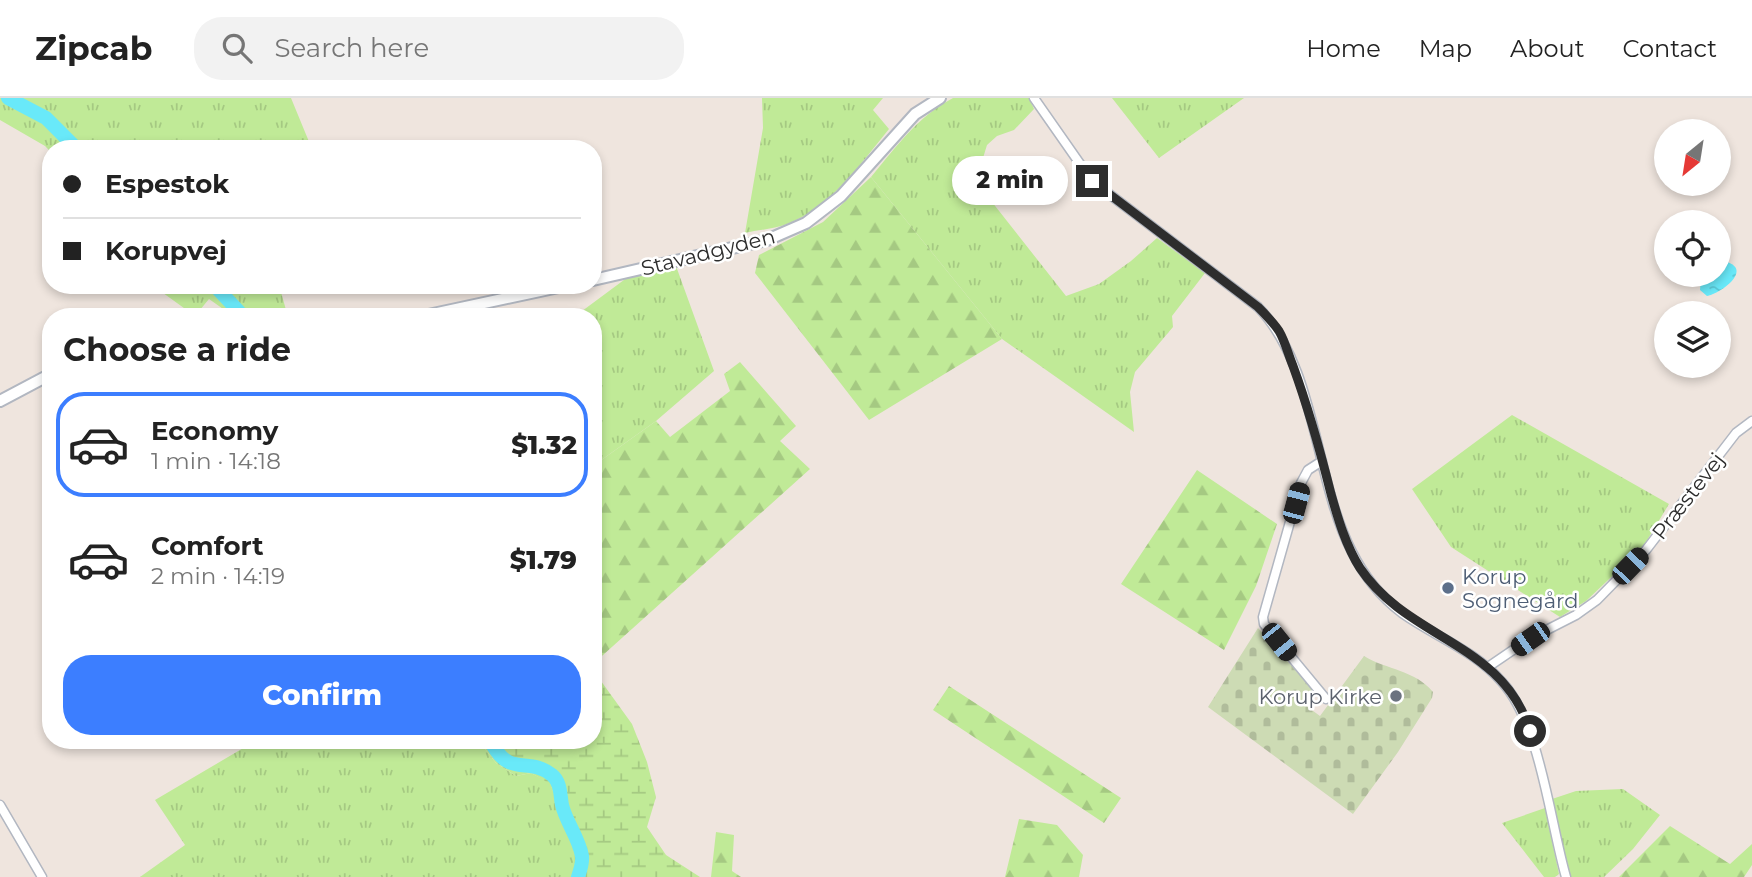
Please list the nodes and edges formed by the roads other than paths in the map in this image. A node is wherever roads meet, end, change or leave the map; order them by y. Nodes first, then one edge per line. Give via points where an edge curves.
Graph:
1 (940, 98) edge
2 (1034, 98) edge
3 (602, 278) edge
4 (526, 294) edge
5 (461, 308) edge
6 (42, 379) edge
7 (0, 401) edge
8 (1752, 422) edge
9 (1322, 461) junction
10 (1488, 667) junction
11 (1326, 699) dead end
12 (0, 805) edge
13 (1564, 876) edge
14 (42, 877) edge

1 - 3 street, Stavadgyden via 915,114 841,196 806,223 766,240
2 - 9 street via 1092,181 1273,322 1301,387
4 - 5 street
6 - 7 street
8 - 10 street, Præstevej via 1737,433 1646,550 1597,600
9 - 10 street via 1350,549 1372,584 1402,612
9 - 11 street via 1308,470 1301,483 1263,617
10 - 13 street via 1518,702 1527,722
12 - 14 street

